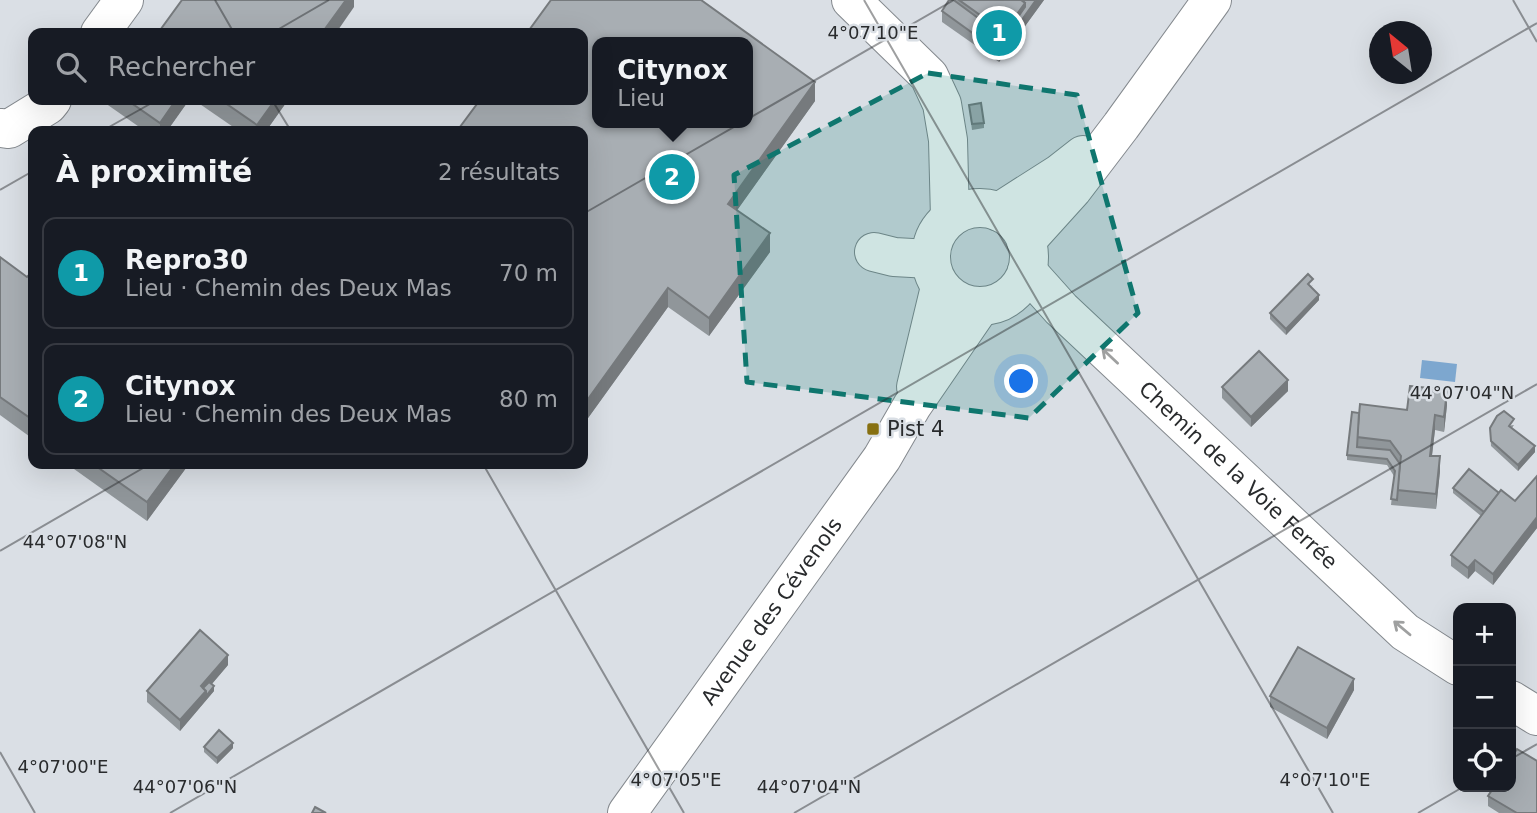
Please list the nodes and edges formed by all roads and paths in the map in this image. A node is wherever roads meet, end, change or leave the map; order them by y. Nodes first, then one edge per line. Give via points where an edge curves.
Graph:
1 (124, 0) edge
2 (851, 0) edge
3 (1212, 0) edge
4 (104, 28) edge
5 (48, 105) edge
6 (1121, 127) junction
7 (0, 128) edge
8 (976, 213) junction
9 (874, 252) dead end
10 (1027, 256) junction
11 (935, 273) junction
12 (981, 307) junction
13 (912, 406) junction
14 (1453, 663) edge
15 (1516, 703) edge
16 (1537, 716) edge
17 (627, 813) edge

1 - 4 street
2 - 8 street via 929,76
3 - 6 street
5 - 7 street via 9,129
6 - 8 street via 1060,173
6 - 10 street
8 - 10 street via 1010,219 1020,229
8 - 11 street via 939,229 932,243
9 - 11 street
10 - 12 street via 1020,286 996,304
14 -> 10 street, Chemin de la Voie Ferrée via 1405,632 1061,309
11 - 12 street via 951,298
11 - 13 street, Avenue des Cévenols
12 - 13 street, Avenue des Cévenols
13 - 17 street, Avenue des Cévenols via 882,458
15 - 16 street

